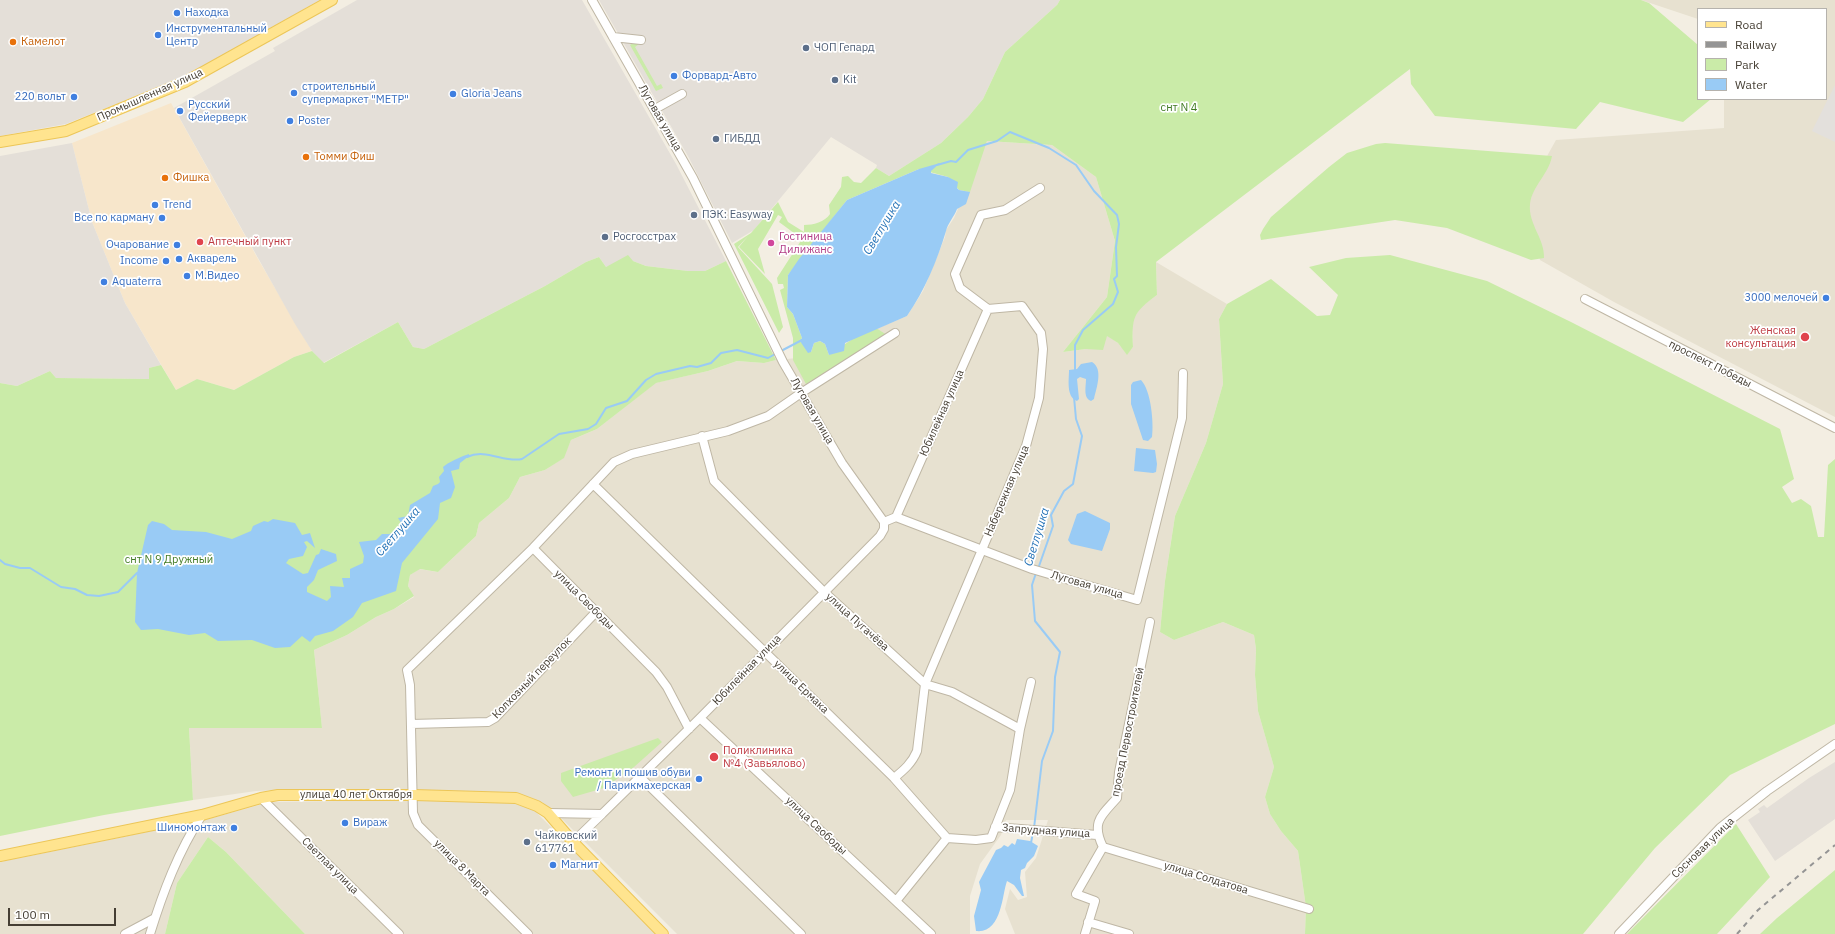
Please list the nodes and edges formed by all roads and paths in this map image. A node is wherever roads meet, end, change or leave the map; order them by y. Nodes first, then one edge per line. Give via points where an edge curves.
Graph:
1 (332, 0) edge
2 (592, 0) edge
3 (613, 37) junction
4 (641, 40) dead end
5 (682, 94) dead end
6 (655, 109) junction
7 (0, 142) edge
8 (1040, 188) dead end
9 (1585, 299) dead end
10 (988, 309) junction
11 (895, 333) dead end
12 (1183, 373) dead end
13 (801, 393) junction
14 (1835, 428) edge
15 (702, 436) junction
16 (593, 484) junction
17 (896, 517) junction
18 (884, 522) junction
19 (533, 548) junction
20 (982, 551) junction
21 (824, 592) junction
22 (596, 612) junction
23 (1150, 622) dead end
24 (765, 652) junction
25 (1031, 682) dead end
26 (925, 684) junction
27 (700, 718) junction
28 (411, 724) junction
29 (689, 729) junction
30 (1020, 729) junction
31 (1835, 744) edge
32 (640, 777) junction
33 (894, 778) junction
34 (414, 795) junction
35 (261, 798) junction
36 (548, 813) junction
37 (202, 814) junction
38 (602, 814) junction
39 (995, 827) junction
40 (1097, 835) junction
41 (947, 838) junction
42 (573, 842) junction
43 (1103, 847) junction
44 (0, 856) edge
45 (896, 901) junction
46 (1309, 910) dead end
47 (155, 918) junction
48 (1088, 922) junction
49 (125, 934) edge
50 (150, 934) edge
51 (399, 934) edge
52 (528, 934) edge
53 (663, 934) edge
54 (801, 934) edge
55 (931, 934) edge
56 (1085, 934) edge
57 (1129, 934) edge
58 (1619, 934) edge

1 - 7 main road, Промышленная улица via 185,82 66,131
2 - 3 street, Луговая улица
3 - 4 street
3 - 6 street, Луговая улица
5 - 6 street
6 - 13 street, Луговая улица via 693,178 783,362
8 - 10 street via 1005,210 981,215 955,274 960,288
9 - 14 street, проспект Победы
10 - 17 street, Юбилейная улица
10 - 20 street, Набережная улица via 1022,306 1041,333 1044,349 1039,398 1026,446
11 - 13 street
12 - 20 street, Луговая улица via 1182,418 1137,600 1032,569
13 - 15 street via 768,416 728,431
13 - 18 street, Луговая улица via 842,463
15 - 16 street via 632,454 614,462
15 - 21 street, улица Пугачёва via 714,481
16 - 19 street
16 - 24 street, улица Ермака
17 - 18 street
17 - 20 street, Луговая улица
18 - 21 street, Юбилейная улица via 880,536
19 - 22 street, улица Свободы
19 - 28 street, улица 8 Марта via 407,670
20 - 26 street, Набережная улица
21 - 24 street, Юбилейная улица
21 - 26 street, улица Пугачёва
22 - 28 street, Колхозный переулок via 488,722
22 - 29 street, улица Свободы via 656,672 667,687
23 - 40 street, проезд Первостроителей via 1118,772 1117,798 1099,818
24 - 27 street, Юбилейная улица
24 - 33 street, улица Ермака
25 - 30 street
26 - 30 street, улица Пугачёва via 952,692
26 - 33 street, Набережная улица via 917,751 906,768
27 - 29 street, Юбилейная улица
27 - 45 street, улица Свободы
28 - 34 street, улица 8 Марта
29 - 32 street, Юбилейная улица
30 - 39 street via 1010,790
31 - 58 street, Сосновая улица via 1720,828
32 - 38 street, Юбилейная улица
32 - 54 street
33 - 41 street, улица Ермака
34 - 35 main road, улица 40 лет Октября via 278,795
34 - 36 main road, улица 40 лет Октября via 516,798
34 - 52 street, улица 8 Марта via 413,813 418,824
35 - 37 main road, улица 40 лет Октября
35 - 51 street, Светлая улица
36 - 38 street
36 - 42 main road, улица 40 лет Октября
37 - 44 main road, улица 40 лет Октября
37 - 47 street via 180,852
38 - 42 street, Юбилейная улица
39 - 40 street, Запрудная улица
39 - 41 street via 991,838
40 - 43 street
41 - 45 street
42 - 53 main road, улица 40 лет Октября
43 - 46 street, улица Солдатова
43 - 48 street via 1076,894 1095,901
45 - 55 street, улица Свободы
47 - 49 street
47 - 50 street
48 - 56 street
48 - 57 street

